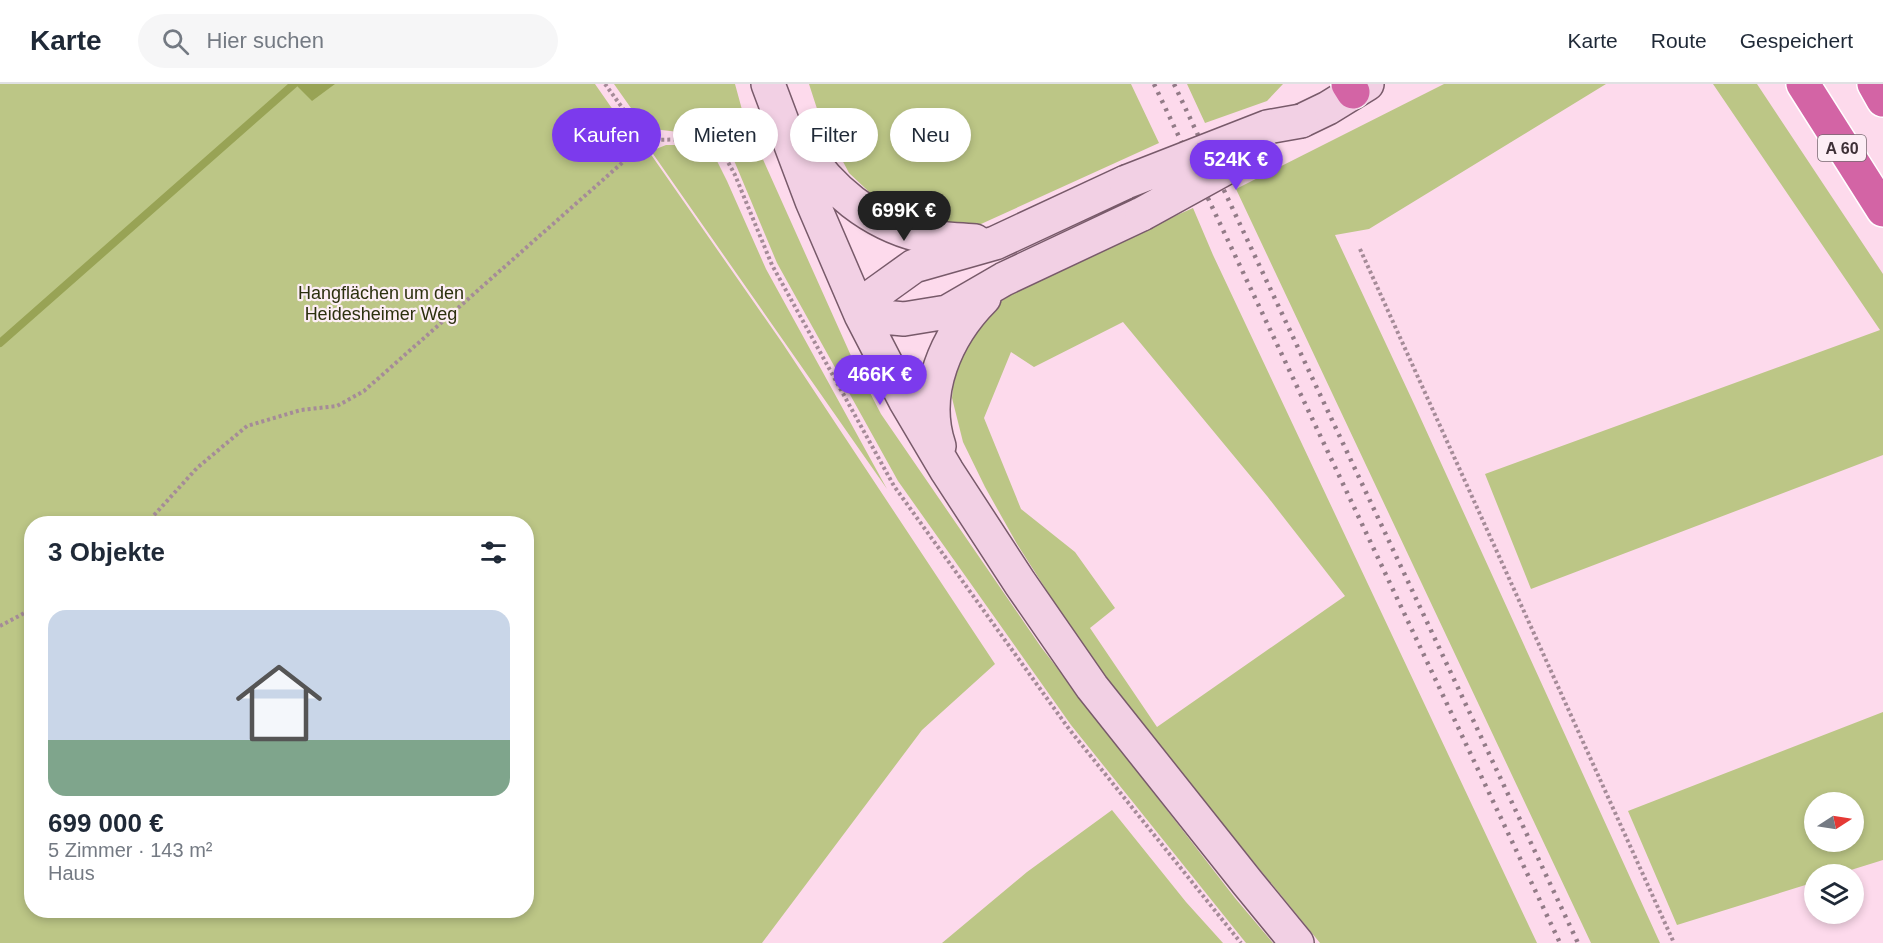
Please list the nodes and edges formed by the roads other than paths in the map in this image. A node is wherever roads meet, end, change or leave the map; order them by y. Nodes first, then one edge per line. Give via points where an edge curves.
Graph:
1 (768, 84) edge
2 (1803, 84) edge
3 (1874, 84) edge
4 (1356, 86) edge
5 (1883, 100) edge
6 (1301, 121) junction
7 (1883, 210) edge
8 (995, 243) junction
9 (1004, 279) junction
10 (861, 315) junction
11 (947, 471) junction
12 (1297, 943) edge

1 - 8 main road via 815,167 845,198 880,221 920,236
1 - 10 main road
2 - 7 highway, A 60
3 - 5 highway
4 - 6 main road via 1328,108
6 - 8 main road, bridge via 1267,127 1126,182
6 - 9 main road, bridge via 1275,140 1142,214
8 - 10 main road via 914,266 875,294
9 - 10 main road via 947,312 904,319
9 - 11 main road via 969,312 946,349 933,395 935,434
10 - 11 main road
11 - 12 main road via 1092,687

